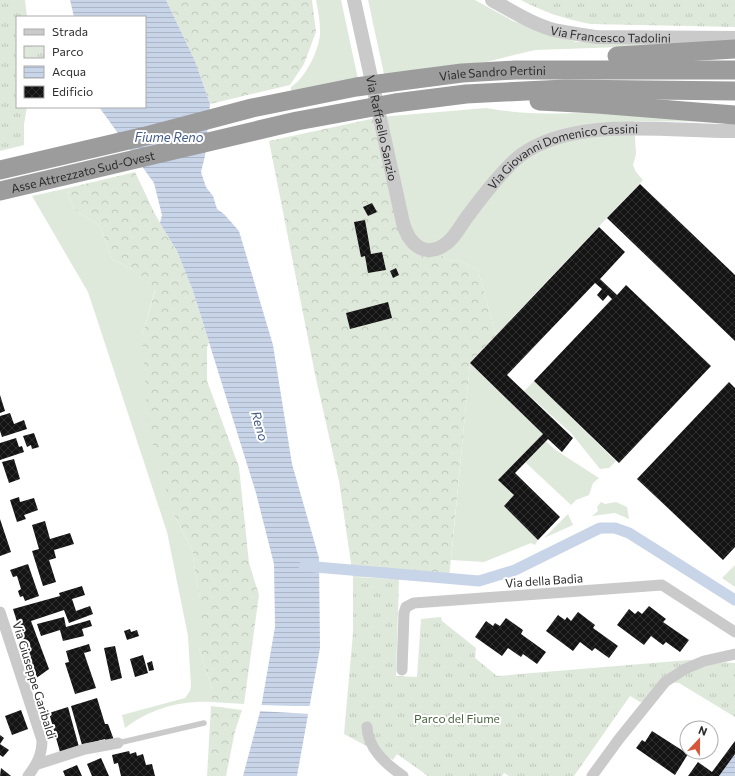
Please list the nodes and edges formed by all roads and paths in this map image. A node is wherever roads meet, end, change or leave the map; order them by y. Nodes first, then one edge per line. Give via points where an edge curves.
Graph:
1 (354, 0) edge
2 (492, 0) edge
3 (735, 38) edge
4 (735, 50) edge
5 (515, 70) junction
6 (735, 70) edge
7 (735, 91) edge
8 (474, 94) junction
9 (252, 108) joint
10 (735, 115) edge
11 (258, 130) joint
12 (735, 130) edge
13 (0, 170) edge
14 (0, 191) edge
15 (423, 249) joint
16 (0, 612) edge
17 (735, 632) edge
18 (735, 654) edge
19 (402, 670) dead end
20 (204, 723) dead end
21 (367, 727) dead end
22 (118, 743) joint
23 (38, 764) junction
24 (28, 776) edge
25 (402, 776) edge
26 (592, 776) edge

1 - 15 street, Via Raffaello Sanzio via 405,229 414,246
2 - 3 street, Via Francesco Tadolini via 528,19 574,34 597,37
4 - 5 highway via 557,60
5 - 6 highway, Viale Sandro Pertini
5 - 9 highway, Viale Sandro Pertini via 462,73 319,94
7 - 8 highway, Viale Sandro Pertini via 565,90
8 - 10 highway via 552,103
8 - 11 highway, Viale Sandro Pertini via 395,102
9 - 13 highway, Asse Attrezzato Sud-Ovest via 150,136
11 - 14 highway, Asse Attrezzato Sud-Ovest
12 - 15 street, Via Giovanni Domenico Cassini via 595,130 550,140 527,152 512,164 475,206 449,243
16 - 23 street, Via Giuseppe Garibaldi via 42,740
17 - 19 street, Via della Badia via 662,585 414,603 406,607 404,613
18 - 26 street via 704,661 665,682
20 - 22 lane
21 - 25 street via 376,752
22 - 23 street via 85,749
23 - 24 street, Via Giuseppe Garibaldi

